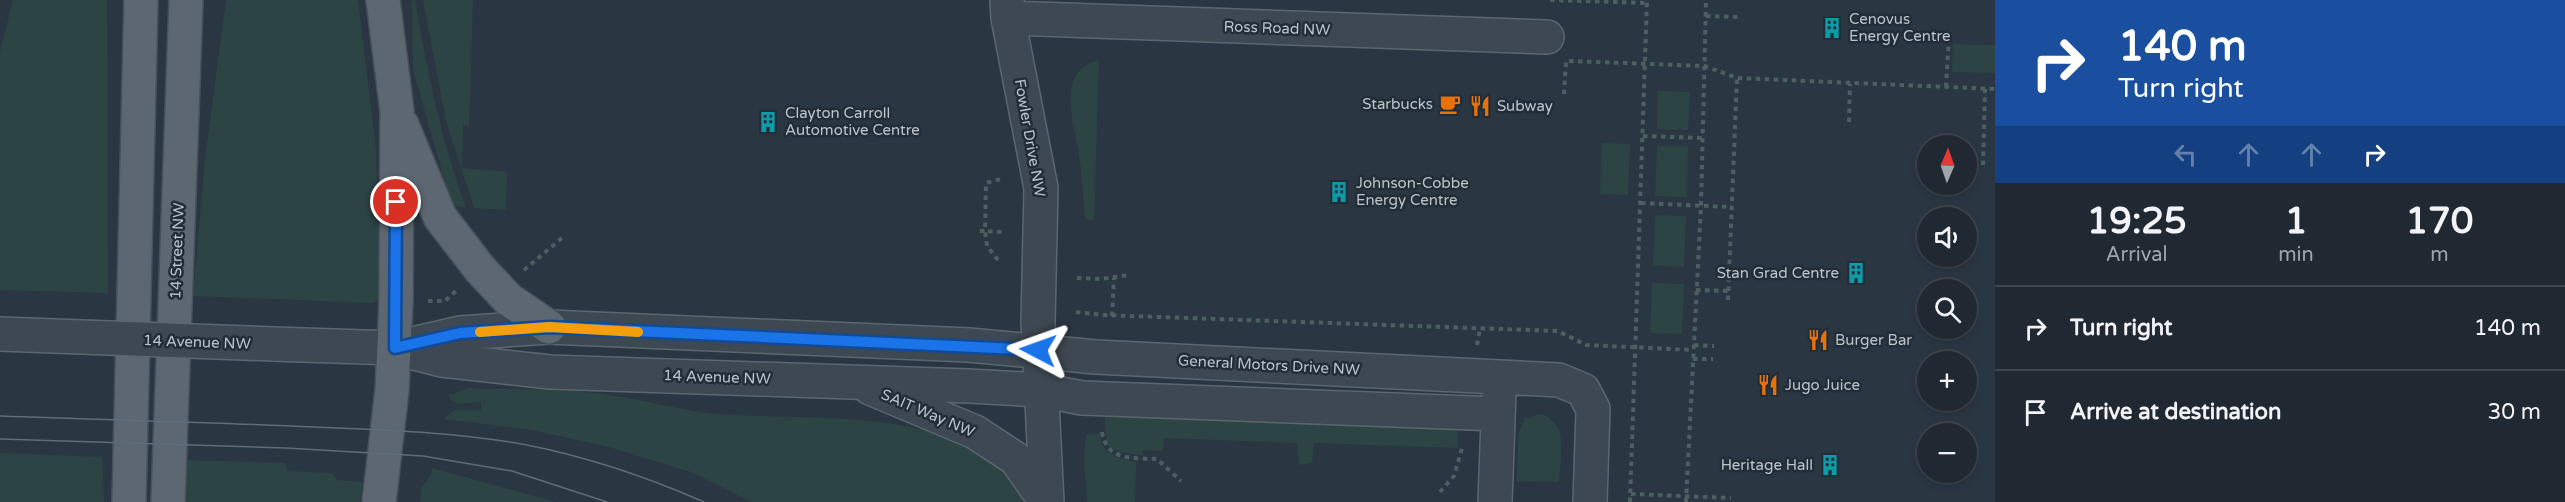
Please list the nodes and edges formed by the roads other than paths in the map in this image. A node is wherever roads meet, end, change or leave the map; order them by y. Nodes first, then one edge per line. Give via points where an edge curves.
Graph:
1 (141, 0) edge
2 (186, 0) edge
3 (201, 0) edge
4 (383, 0) edge
5 (1008, 9) edge
6 (185, 40) junction
7 (1557, 53) road end
8 (397, 111) junction
9 (549, 327) junction
10 (14, 335) edge
11 (395, 348) junction
12 (1038, 350) junction
13 (1500, 376) junction
14 (855, 381) junction
15 (1041, 390) junction
16 (1498, 414) junction
17 (129, 502) edge
18 (168, 502) edge
19 (379, 502) edge
20 (1047, 502) edge
21 (1495, 502) edge
22 (1590, 502) edge

1 - 17 main road
2 - 6 main road, 14 Street NW
3 - 6 main road
4 - 8 main road
5 - 7 street, Ross Road NW
5 - 12 street, Fowler Drive NW via 1041,188
6 - 18 main road, 14 Street NW
8 - 9 main road via 440,217 508,299
8 - 11 main road
9 - 11 street, 14 Avenue NW via 460,333
9 - 12 street, 14 Avenue NW
10 - 11 street, 14 Avenue NW, bridge
11 - 14 street, 14 Avenue NW via 442,360 550,372
11 - 19 main road
12 - 13 street, General Motors Drive NW via 1096,357
12 - 15 street, SAIT Way NW
13 - 16 street
13 - 22 street, General Motors Drive NW via 1559,380 1583,390 1593,409
14 - 15 street, 14 Avenue NW
14 - 20 street, SAIT Way NW via 975,432 1016,459
15 - 16 street via 1082,398
15 - 20 street, SAIT Way NW
16 - 21 street

